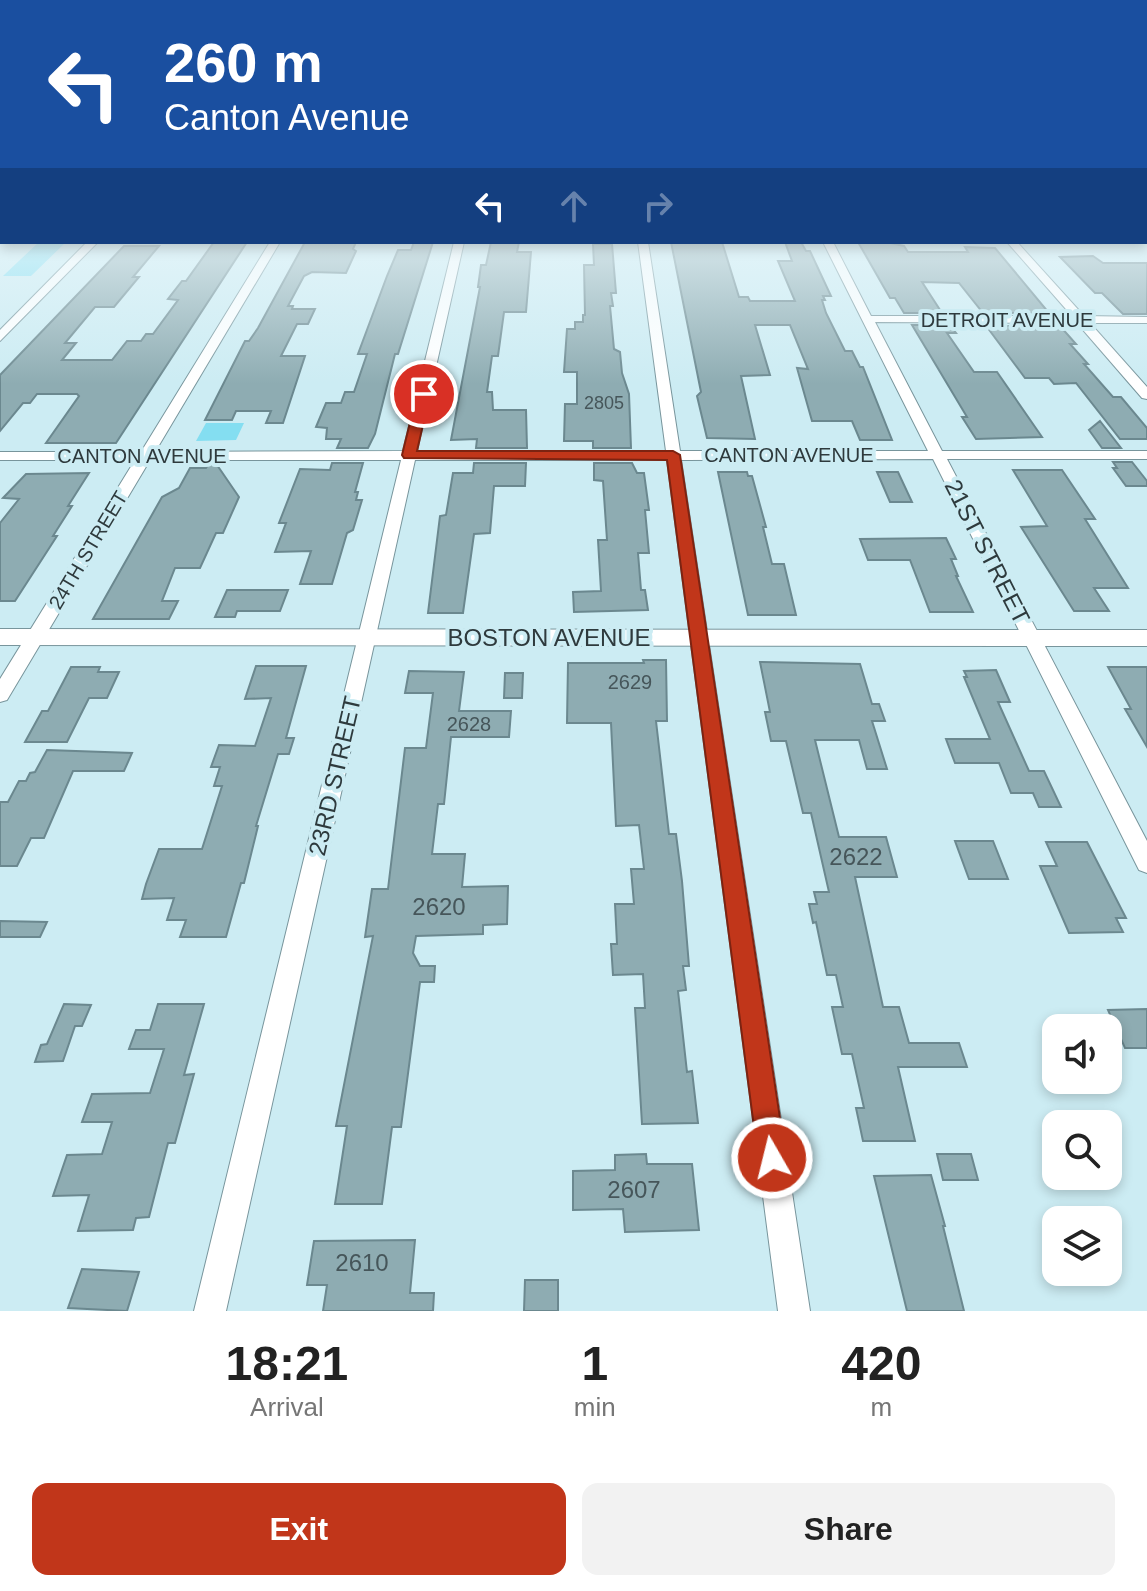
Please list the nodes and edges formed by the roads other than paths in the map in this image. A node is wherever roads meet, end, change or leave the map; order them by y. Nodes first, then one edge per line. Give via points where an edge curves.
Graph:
1 (73, 262) edge
2 (263, 262) edge
3 (454, 262) edge
4 (646, 262) edge
5 (838, 262) edge
6 (1030, 262) edge
7 (867, 319) junction
8 (1081, 320) junction
9 (1147, 320) edge
10 (0, 337) edge
11 (1147, 395) edge
12 (409, 455) junction
13 (673, 455) junction
14 (937, 455) junction
15 (1147, 455) edge
16 (0, 456) edge
17 (145, 456) junction
18 (35, 636) junction
19 (0, 637) edge
20 (699, 637) junction
21 (1031, 638) junction
22 (1147, 638) edge
23 (367, 639) junction
24 (0, 695) edge
25 (1147, 863) edge
26 (210, 1311) edge
27 (794, 1311) edge

1 - 10 street
2 - 17 street, 24TH STREET
3 - 12 street, 23RD STREET
4 - 13 street
5 - 7 street, 21ST STREET
6 - 8 street
7 - 8 street, DETROIT AVENUE
7 - 14 street, 21ST STREET
8 - 9 street, DETROIT AVENUE
8 - 11 street
12 - 13 street, CANTON AVENUE
12 - 17 street, CANTON AVENUE
12 - 23 street, 23RD STREET
13 - 14 street, CANTON AVENUE
13 - 20 street
14 - 15 street, CANTON AVENUE
14 - 21 street, 21ST STREET
16 - 17 street, CANTON AVENUE
17 - 18 street, 24TH STREET
18 - 19 street, BOSTON AVENUE
18 - 23 street, BOSTON AVENUE
18 - 24 street, 24TH STREET
20 - 21 street, BOSTON AVENUE
20 - 23 street, BOSTON AVENUE
20 - 27 street
21 - 22 street, BOSTON AVENUE
21 - 25 street, 21ST STREET
23 - 26 street, 23RD STREET

